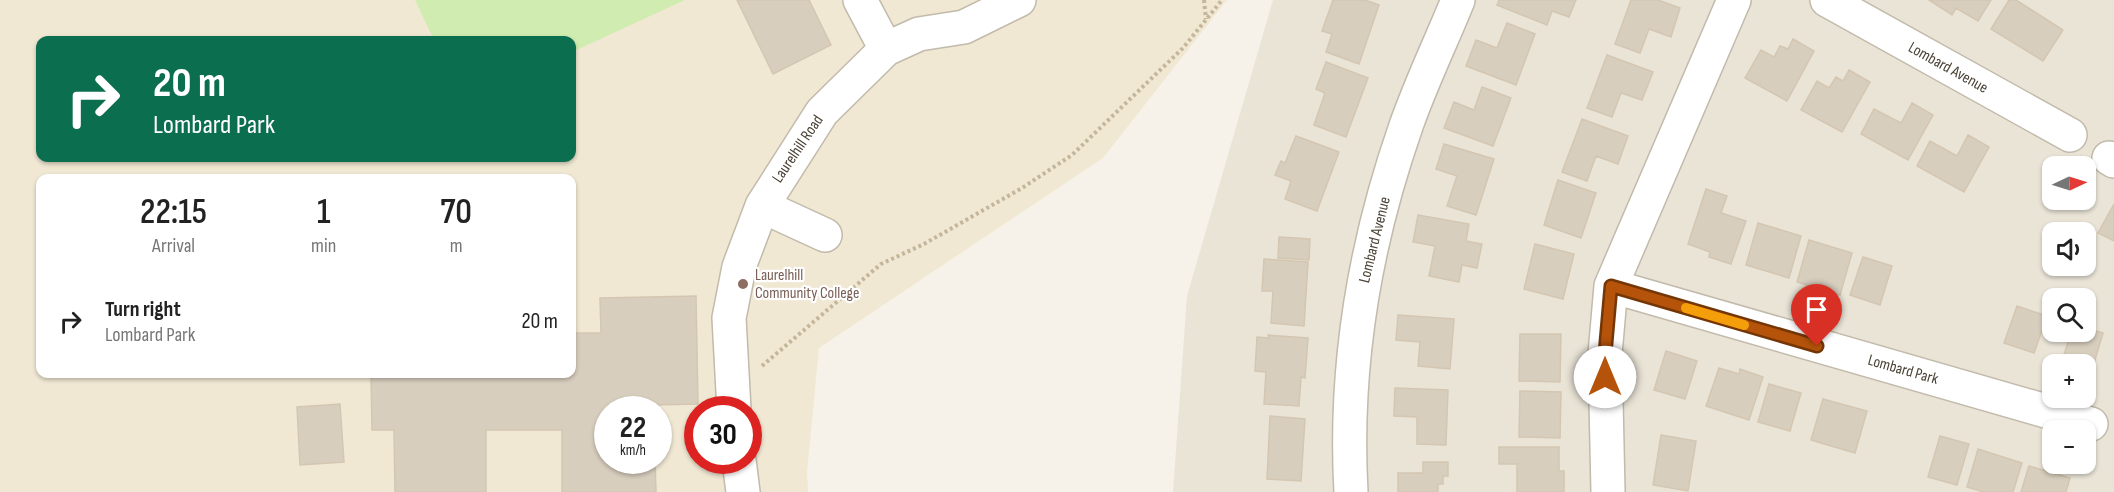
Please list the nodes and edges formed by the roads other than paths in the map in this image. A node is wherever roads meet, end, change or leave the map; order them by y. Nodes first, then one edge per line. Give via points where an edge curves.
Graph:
1 (860, 0) edge
2 (1019, 0) edge
3 (1458, 0) edge
4 (1734, 0) edge
5 (1827, 0) edge
6 (886, 49) junction
7 (2070, 135) dead end
8 (762, 206) junction
9 (825, 235) dead end
10 (1611, 286) junction
11 (733, 396) edge
12 (2077, 420) edge
13 (741, 474) edge
14 (743, 492) edge
15 (1351, 492) edge
16 (1608, 492) edge

1 - 6 street
2 - 6 street, Laurelhill Road via 964,27 919,34
3 - 15 street, Lombard Avenue via 1406,126 1369,255 1353,346
4 - 10 street
5 - 7 street, Lombard Avenue
6 - 8 street, Laurelhill Road via 822,112
8 - 9 street
8 - 11 street, Laurelhill Road via 739,267 729,318
10 - 12 street, Lombard Park
10 - 16 street via 1605,354
13 - 14 street

